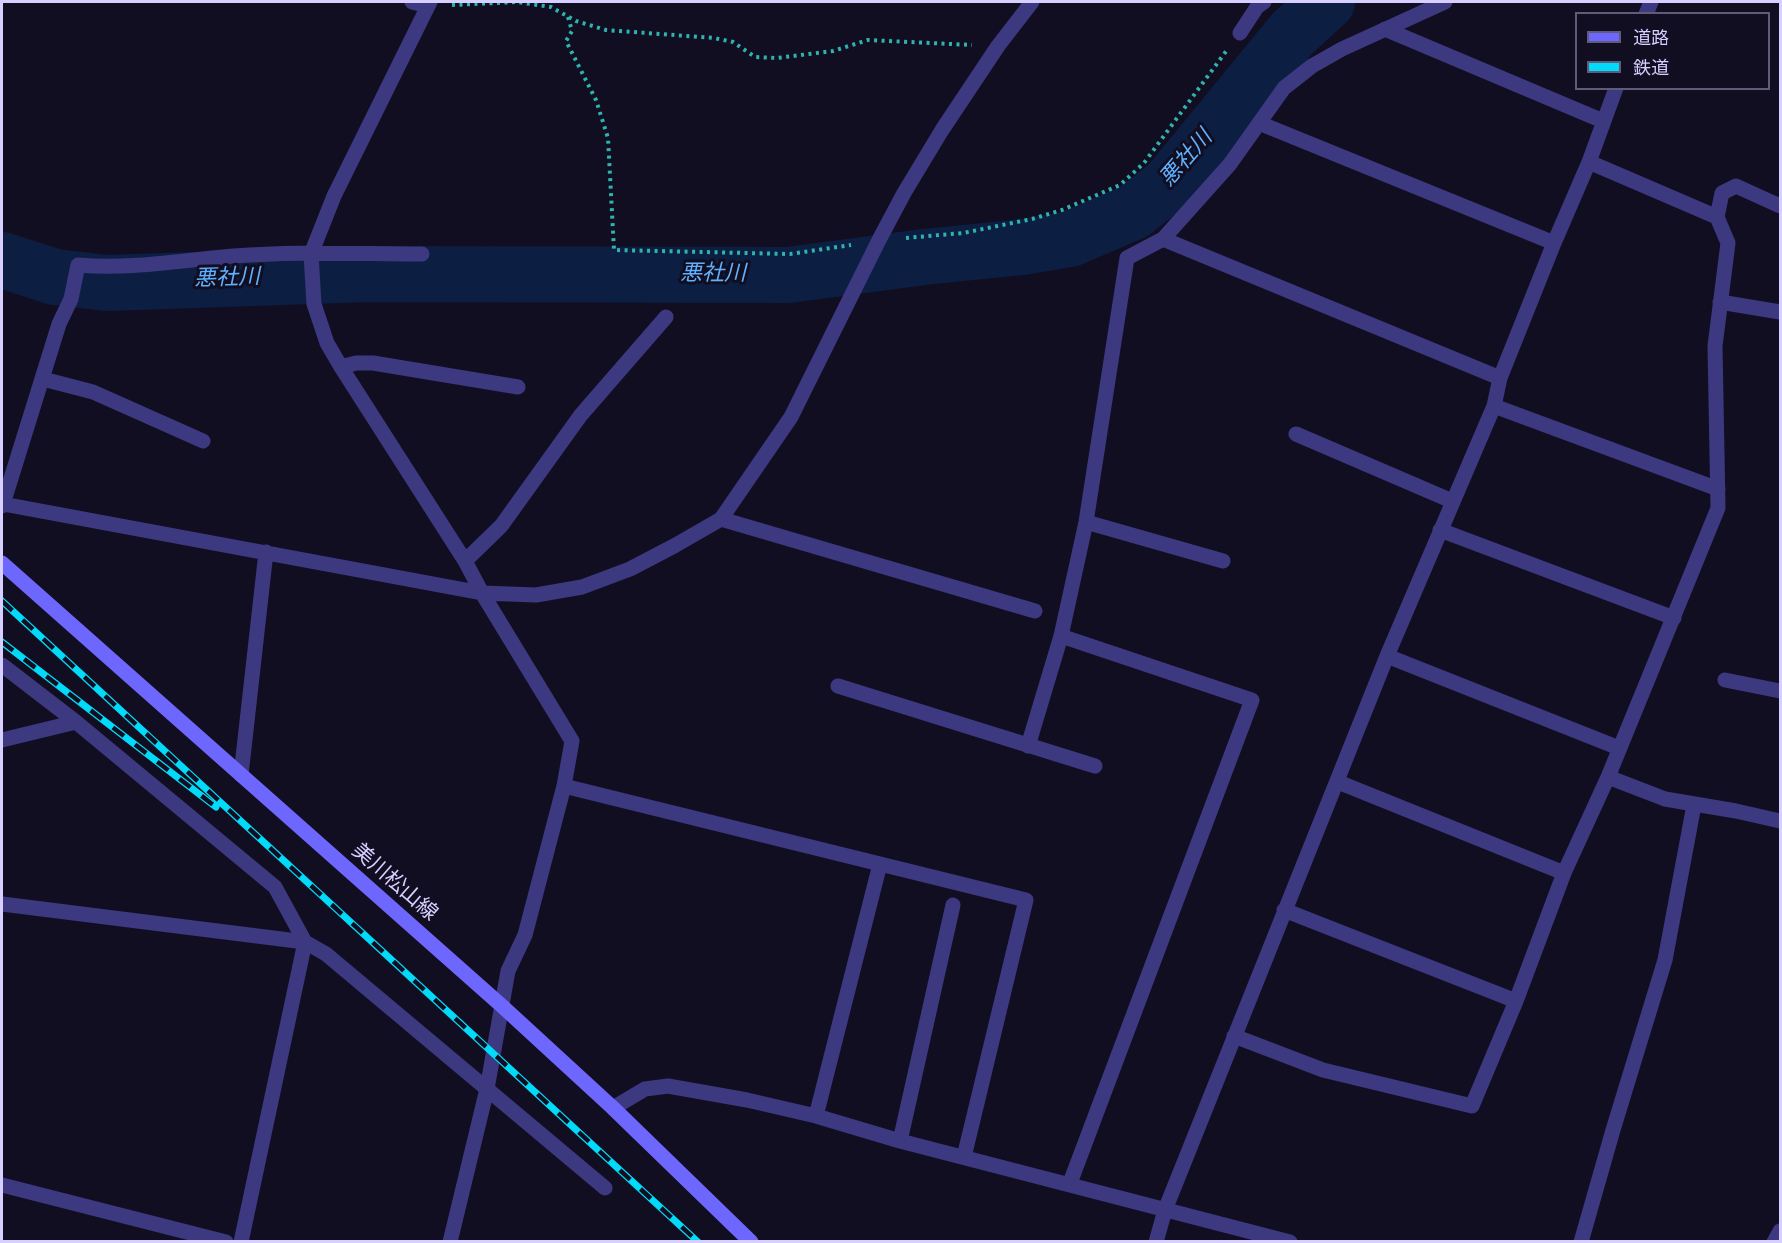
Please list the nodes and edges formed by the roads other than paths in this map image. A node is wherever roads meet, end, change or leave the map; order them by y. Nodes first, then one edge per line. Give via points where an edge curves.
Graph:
1 (412, 2) edge
2 (1032, 2) edge
3 (1264, 2) edge
4 (1445, 2) edge
5 (429, 4) edge
6 (1384, 29) junction
7 (1240, 33) road end
8 (1615, 90) edge
9 (1603, 121) junction
10 (1259, 123) junction
11 (1589, 162) junction
12 (1780, 204) edge
13 (1718, 217) junction
14 (1163, 239) junction
15 (1554, 243) junction
16 (422, 254) dead end
17 (311, 258) junction
18 (1720, 302) junction
19 (1780, 312) edge
20 (666, 317) dead end
21 (341, 367) junction
22 (1500, 378) junction
23 (43, 379) junction
24 (518, 387) dead end
25 (1494, 406) junction
26 (1296, 434) dead end
27 (203, 441) dead end
28 (1718, 489) junction
29 (1452, 501) junction
30 (2, 505) edge
31 (721, 519) junction
32 (1086, 522) junction
33 (1440, 530) junction
34 (266, 552) junction
35 (465, 561) junction
36 (1223, 561) dead end
37 (2, 563) edge
38 (482, 593) junction
39 (1035, 611) dead end
40 (1674, 618) junction
41 (1061, 636) junction
42 (1387, 656) junction
43 (2, 665) edge
44 (1725, 680) dead end
45 (838, 686) dead end
46 (1780, 691) edge
47 (76, 722) junction
48 (2, 740) edge
49 (1028, 746) junction
50 (1618, 748) junction
51 (1095, 766) dead end
52 (241, 775) junction
53 (1608, 777) junction
54 (1338, 782) junction
55 (564, 786) junction
56 (1694, 805) junction
57 (1780, 821) edge
58 (880, 864) junction
59 (1564, 873) junction
60 (2, 904) edge
61 (953, 906) dead end
62 (1284, 910) junction
63 (305, 942) junction
64 (1516, 1002) junction
65 (502, 1006) junction
66 (1234, 1036) junction
67 (487, 1089) junction
68 (613, 1108) junction
69 (816, 1116) junction
70 (900, 1141) junction
71 (964, 1157) junction
72 (1070, 1183) junction
73 (2, 1185) edge
74 (605, 1188) dead end
75 (1165, 1210) junction
76 (1780, 1232) edge
77 (226, 1242) edge
78 (241, 1242) edge
79 (450, 1242) edge
80 (752, 1242) edge
81 (1156, 1242) edge
82 (1290, 1242) edge
83 (1581, 1242) edge
84 (1774, 1242) edge

1 - 5 street
2 - 31 street via 936,139 877,244 791,417
3 - 7 street
4 - 6 street
5 - 17 street via 334,196
6 - 9 street
6 - 10 street via 1312,66 1284,88
8 - 9 street
9 - 11 street
10 - 14 street via 1230,164
10 - 15 street
11 - 13 street
11 - 15 street
12 - 13 street via 1736,186 1722,193
13 - 18 street via 1728,243
14 - 22 street
14 - 32 street via 1127,258
15 - 22 street
16 - 17 street
17 - 21 street via 314,304 327,343
17 - 23 street via 235,256 142,266 78,265 71,299 59,324
18 - 19 street
18 - 28 street via 1715,346
20 - 35 street via 580,416 501,526
21 - 24 street via 373,363
21 - 35 street
22 - 25 street
23 - 27 street via 93,392
23 - 30 street
25 - 28 street
25 - 29 street
26 - 29 street
28 - 40 street via 1718,508
29 - 33 street
30 - 34 street
31 - 38 street via 630,569 582,587 536,596
31 - 39 street
32 - 36 street
32 - 41 street
33 - 40 street
33 - 42 street
34 - 38 street
34 - 52 street
35 - 38 street
37 - 52 main road, 美川松山線
38 - 55 street via 572,741
40 - 50 street
41 - 49 street
41 - 72 street via 1252,700
42 - 50 street
42 - 54 street
43 - 47 street
44 - 46 street
45 - 49 street
47 - 48 street
47 - 63 street via 275,887
49 - 51 street
50 - 53 street
52 - 65 main road, 美川松山線
53 - 56 street via 1665,799
53 - 59 street
54 - 59 street
54 - 62 street
55 - 58 street
55 - 65 street via 525,935 507,971
56 - 57 street
56 - 83 street via 1665,960
58 - 69 street
58 - 71 street via 1026,900
59 - 64 street
60 - 63 street
61 - 70 street
62 - 64 street
62 - 66 street
63 - 67 street via 326,954
63 - 78 street
64 - 66 street via 1472,1106 1323,1070
65 - 67 street
65 - 68 main road, 美川松山線
66 - 75 street
67 - 74 street
67 - 79 street
68 - 69 street via 645,1089 668,1086
68 - 80 main road, 美川松山線
69 - 70 street
70 - 71 street
71 - 72 street
72 - 75 street
73 - 77 street
75 - 81 street
75 - 82 street
76 - 84 street

